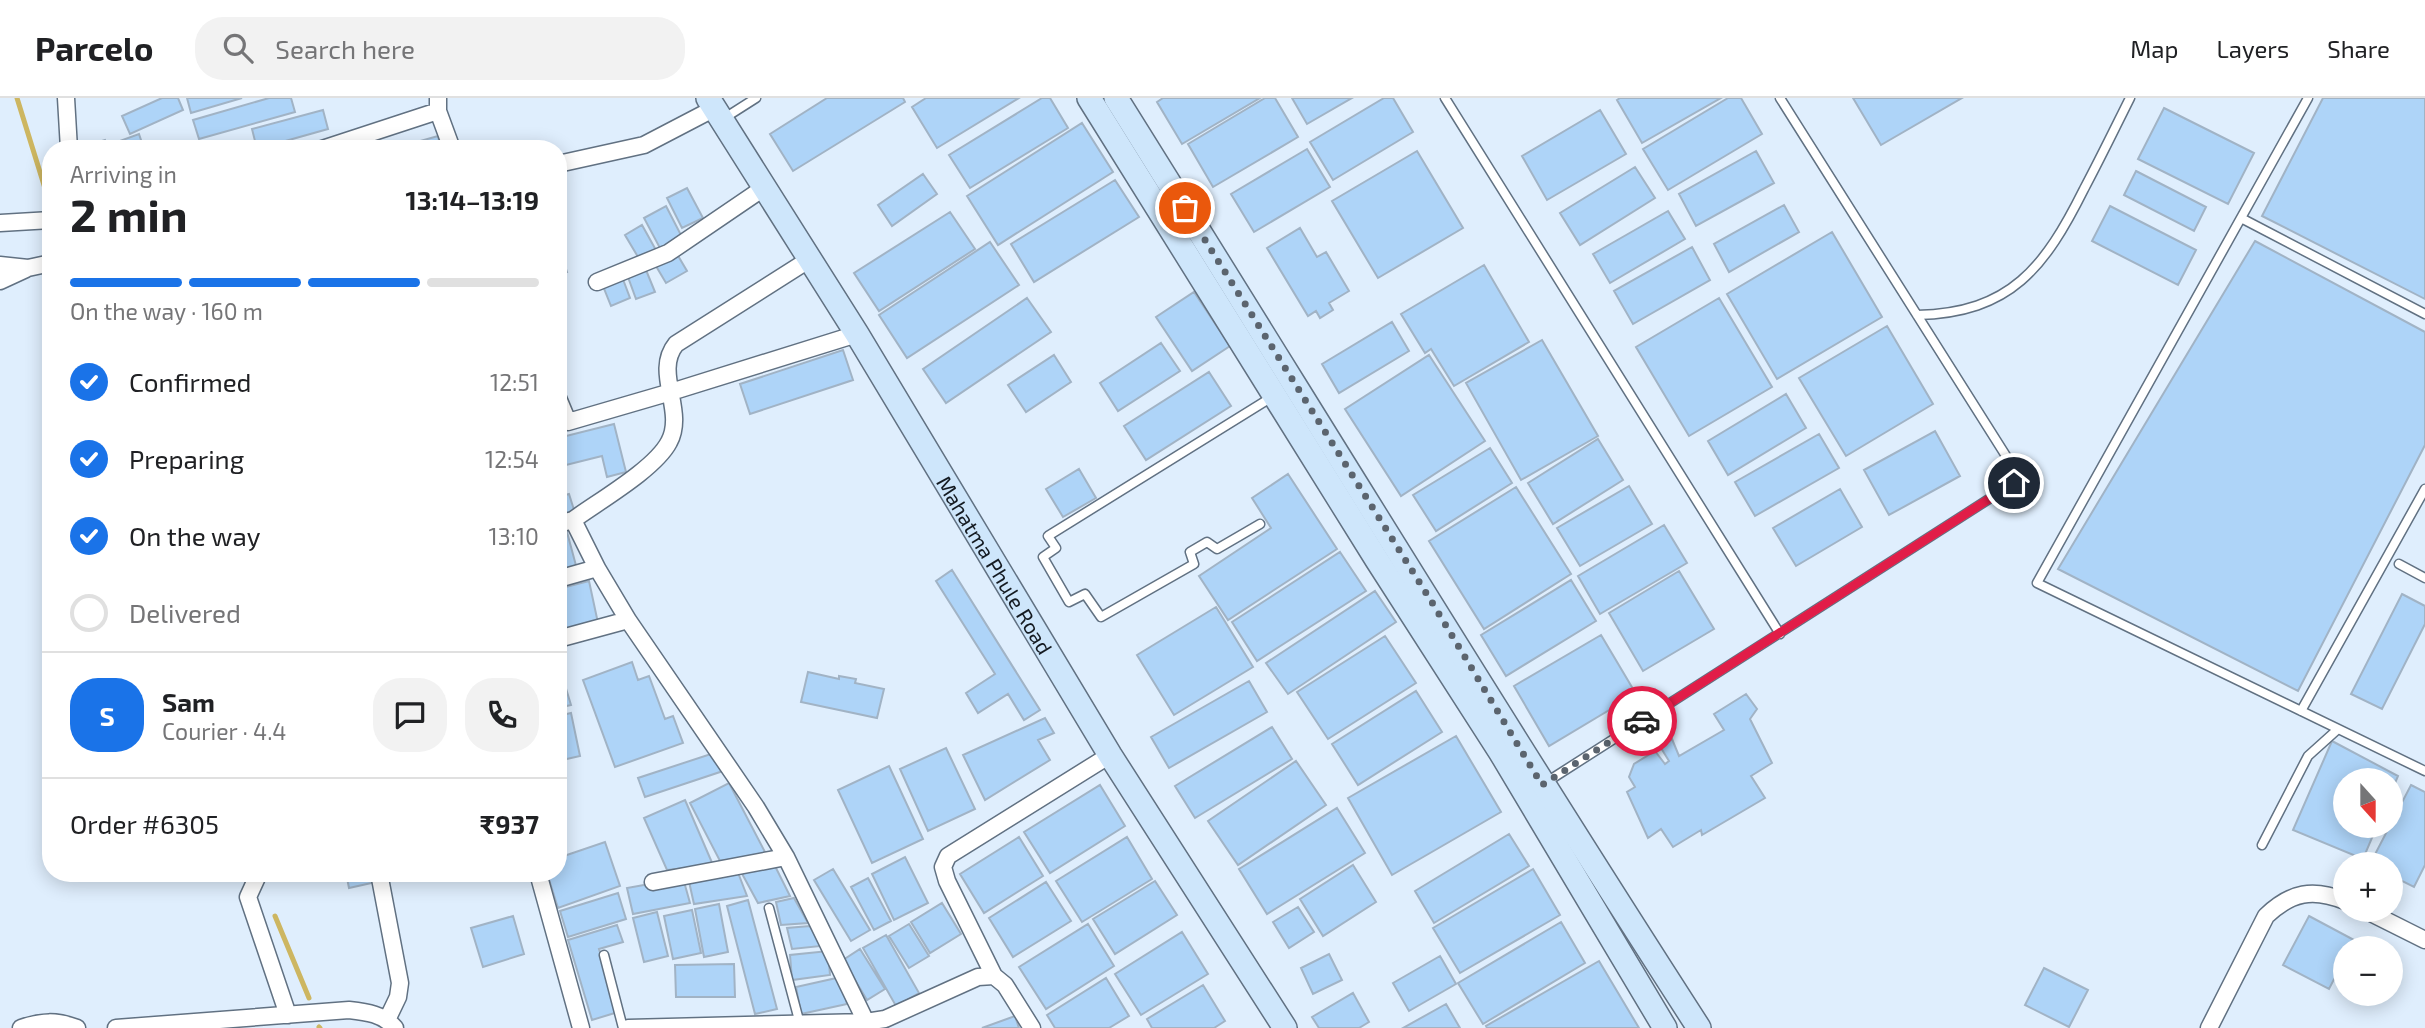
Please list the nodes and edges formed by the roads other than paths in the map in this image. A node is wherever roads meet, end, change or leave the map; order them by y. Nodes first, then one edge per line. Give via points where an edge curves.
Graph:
1 (66, 98) edge
2 (756, 98) edge
3 (1089, 98) edge
4 (1116, 98) edge
5 (1445, 98) edge
6 (1780, 98) edge
7 (2130, 98) edge
8 (2308, 98) edge
9 (438, 104) edge
10 (715, 109) edge
11 (68, 140) edge
12 (345, 140) edge
13 (449, 140) edge
14 (567, 162) edge
15 (765, 187) junction
16 (1175, 214) junction
17 (2241, 218) junction
18 (42, 221) edge
19 (0, 223) edge
20 (810, 259) junction
21 (0, 265) edge
22 (42, 265) edge
23 (28, 268) junction
24 (0, 281) edge
25 (597, 282) dead end
26 (2425, 314) edge
27 (1917, 315) junction
28 (857, 334) junction
29 (671, 392) junction
30 (1275, 396) junction
31 (567, 422) edge
32 (2425, 489) edge
33 (567, 521) edge
34 (567, 523) edge
35 (1260, 524) dead end
36 (2399, 564) dead end
37 (597, 568) junction
38 (567, 576) edge
39 (2425, 578) edge
40 (628, 620) junction
41 (1780, 634) junction
42 (567, 637) edge
43 (2301, 711) junction
44 (2338, 729) junction
45 (1110, 755) junction
46 (2425, 771) edge
47 (1542, 785) junction
48 (2262, 845) dead end
49 (786, 857) junction
50 (255, 882) edge
51 (381, 882) edge
52 (540, 882) edge
53 (653, 882) dead end
54 (2333, 896) edge
55 (769, 908) dead end
56 (2389, 922) edge
57 (2425, 940) edge
58 (604, 955) dead end
59 (994, 976) junction
60 (288, 1015) junction
61 (866, 1021) junction
62 (264, 1022) edge
63 (886, 1023) edge
64 (391, 1024) edge
65 (793, 1025) edge
66 (21, 1028) edge
67 (77, 1028) edge
68 (116, 1028) edge
69 (581, 1028) edge
70 (635, 1028) edge
71 (1032, 1028) edge
72 (1285, 1028) edge
73 (1665, 1028) edge
74 (1699, 1028) edge
75 (2209, 1028) edge

1 - 11 street
2 - 10 lane
3 - 16 street
4 - 16 street
5 - 41 lane
6 - 27 lane
7 - 27 lane via 2062,233 2031,272 1993,300 1969,310
8 - 17 lane
9 - 12 street
9 - 13 street
10 - 14 street via 644,145
10 - 15 street, Mahatma Phule Road
15 - 20 street, Mahatma Phule Road
15 - 25 street via 668,253
16 - 30 street
16 - 47 street via 1433,604
17 - 26 lane
17 - 43 lane via 2036,583
18 - 19 street
20 - 28 street, Mahatma Phule Road
20 - 29 street via 676,344 666,365
21 - 23 street
22 - 23 street
23 - 24 street
27 - 41 lane via 2013,467 2014,483
28 - 29 street
28 - 45 street, Mahatma Phule Road
29 - 31 street
29 - 33 street via 673,431 658,459
30 - 35 lane via 1048,536 1056,548 1043,557 1069,602 1085,594 1101,617 1194,564 1191,552 1207,542 1217,549
30 - 73 street via 1501,753
32 - 43 lane
34 - 37 street
36 - 39 lane
37 - 38 street
37 - 40 street
40 - 42 street
40 - 49 street
41 - 47 lane
43 - 44 lane
44 - 46 lane
44 - 48 lane via 2308,756
45 - 59 street via 948,856 943,867 947,881
45 - 72 street, Mahatma Phule Road
47 - 74 street
49 - 53 street
49 - 61 street
50 - 60 street via 248,897
51 - 64 street via 400,983
52 - 69 street
54 - 75 street via 2295,896 2266,916
55 - 65 lane
56 - 57 street
58 - 70 lane
59 - 63 street via 978,977
59 - 71 street via 1005,985
60 - 62 street
60 - 64 street via 349,1010
61 - 63 street
61 - 65 street
62 - 68 street
65 - 70 street
66 - 67 street via 43,1021

